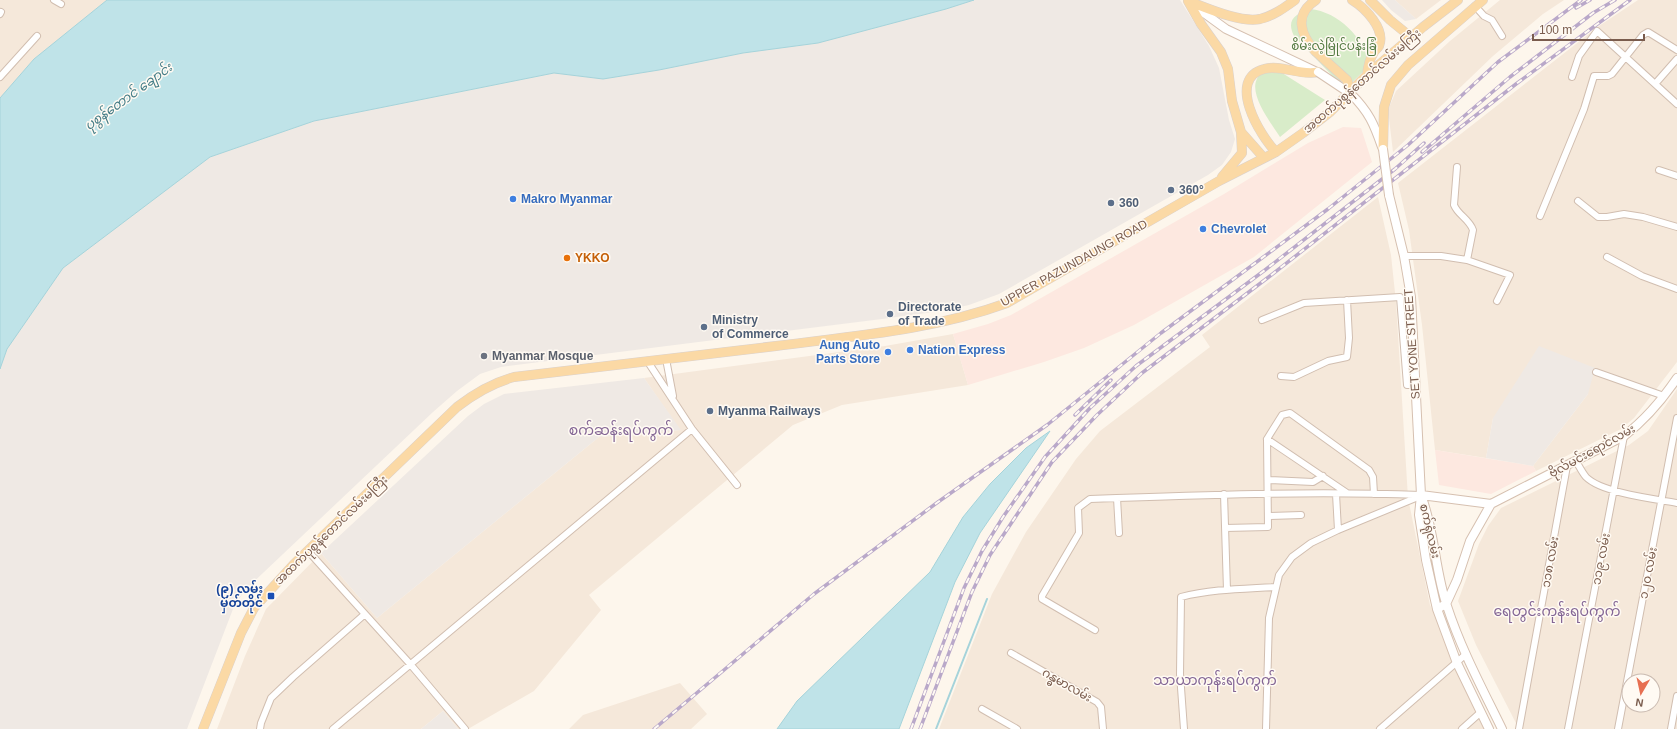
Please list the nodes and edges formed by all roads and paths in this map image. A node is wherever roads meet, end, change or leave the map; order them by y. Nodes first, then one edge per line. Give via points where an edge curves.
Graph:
1 (54, 0) edge
2 (1295, 0) edge
3 (1316, 0) edge
4 (1352, 0) edge
5 (1370, 0) edge
6 (1458, 0) edge
7 (1483, 0) edge
8 (1188, 1) edge
9 (61, 4) dead end
10 (1475, 6) junction
11 (37, 36) dead end
12 (1502, 36) dead end
13 (1412, 38) junction
14 (1677, 50) edge
15 (1626, 57) junction
16 (1677, 59) edge
17 (1318, 72) junction
18 (1367, 75) junction
19 (0, 77) edge
20 (1572, 77) dead end
21 (1655, 84) junction
22 (1351, 94) junction
23 (1677, 104) edge
24 (1242, 132) junction
25 (1383, 149) junction
26 (1276, 152) junction
27 (1264, 158) junction
28 (1457, 167) dead end
29 (1658, 170) dead end
30 (1677, 176) edge
31 (1218, 181) junction
32 (1578, 201) dead end
33 (1540, 216) dead end
34 (1677, 227) edge
35 (1404, 256) junction
36 (1607, 257) dead end
37 (1468, 260) junction
38 (1677, 289) edge
39 (1347, 300) junction
40 (1497, 301) dead end
41 (1262, 320) dead end
42 (666, 359) junction
43 (648, 362) junction
44 (1596, 372) dead end
45 (1281, 376) dead end
46 (514, 377) joint
47 (1677, 378) edge
48 (1415, 385) junction
49 (1664, 396) junction
50 (673, 400) junction
51 (1677, 418) edge
52 (692, 430) junction
53 (1624, 436) junction
54 (1267, 439) junction
55 (1576, 461) junction
56 (1567, 466) junction
57 (1323, 476) junction
58 (1268, 480) junction
59 (737, 485) dead end
60 (1614, 490) junction
61 (1347, 493) junction
62 (1224, 494) junction
63 (1268, 494) junction
64 (1336, 494) junction
65 (1374, 494) junction
66 (1421, 495) junction
67 (1117, 498) junction
68 (1662, 500) junction
69 (1677, 503) edge
70 (1491, 504) junction
71 (1268, 516) junction
72 (1301, 516) dead end
73 (1225, 528) junction
74 (1338, 530) junction
75 (1119, 533) dead end
76 (308, 551) junction
77 (1276, 587) junction
78 (1227, 590) junction
79 (1446, 604) junction
80 (1437, 609) junction
81 (365, 614) junction
82 (1095, 630) dead end
83 (1011, 653) dead end
84 (1465, 655) junction
85 (1457, 663) junction
86 (411, 665) junction
87 (1677, 696) edge
88 (982, 709) dead end
89 (1481, 712) junction
90 (202, 729) edge
91 (260, 729) edge
92 (333, 729) edge
93 (465, 729) edge
94 (1017, 729) edge
95 (1103, 729) edge
96 (1184, 729) edge
97 (1266, 729) edge
98 (1380, 729) edge
99 (1462, 729) edge
100 (1489, 729) edge
101 (1502, 729) edge
102 (1519, 729) edge
103 (1568, 729) edge
104 (1618, 729) edge
105 (1671, 729) edge

1 - 9 street
2 - 8 main road via 1274,14 1246,20
3 - 22 main road, bridge via 1305,9 1302,16 1306,41 1348,80
4 - 18 main road via 1375,23 1381,35 1379,46 1369,60
5 - 13 main road
6 - 13 main road, အထက်ပုစွန်တောင်လမ်းမကြီး
7 - 10 main road
8 - 17 main road, SET YONE STREET via 1226,29
8 - 24 main road via 1221,52 1228,69 1232,101
10 - 12 street via 1492,20
10 - 25 main road via 1408,65 1391,85 1384,107
11 - 19 street
13 - 18 main road, အထက်ပုစွန်တောင်လမ်းမကြီး
14 - 15 street via 1648,32
15 - 20 street via 1597,31 1579,56
15 - 21 street
15 - 33 street via 1610,75 1594,76 1584,109
16 - 21 street
17 - 22 main road, SET YONE STREET, bridge
17 - 26 main road via 1302,74 1268,68 1251,77 1248,84 1249,106 1260,130
18 - 26 main road, အထက်ပုစွန်တောင်လမ်းမကြီး via 1330,112
21 - 23 street
22 - 25 main road, SET YONE STREET via 1366,110
24 - 27 main road
24 - 31 main road via 1242,153
25 - 35 main road, SET YONE STREET, bridge via 1389,194
26 - 27 main road, အထက်ပုစွန်တောင်လမ်းမကြီး
27 - 31 main road, UPPER PAZUNDAUNG ROAD
28 - 37 street via 1454,205 1473,230
29 - 30 street
31 - 42 main road, UPPER PAZUNDAUNG ROAD via 1007,303 980,313 884,333
32 - 34 street via 1598,217 1624,214
35 - 37 street via 1441,256
35 - 48 main road, SET YONE STREET via 1411,297
36 - 38 street via 1642,276
37 - 40 street via 1510,275
39 - 41 street via 1304,303
39 - 45 street via 1347,357 1328,361 1294,377
39 - 48 street via 1400,297 1407,385
42 - 43 main road, UPPER PAZUNDAUNG ROAD
42 - 50 street
43 - 46 main road, UPPER PAZUNDAUNG ROAD
43 - 50 street
44 - 49 street
46 - 76 main road, အထက်ပုစွန်တောင်လမ်းမကြီး via 482,389 458,407
47 - 49 main road, ဗိုလ်မင်းရောင်လမ်း
48 - 66 main road, SET YONE STREET
49 - 53 main road, ဗိုလ်မင်းရောင်လမ်း via 1640,424
50 - 52 street
51 - 68 street, ၁၂၀ လမ်း
52 - 59 street
52 - 86 street
53 - 55 main road, ဗိုလ်မင်းရောင်လမ်း
53 - 60 street, ၁၁၉ လမ်း
54 - 57 street
54 - 58 street
54 - 65 street via 1282,415 1290,413 1372,473
55 - 56 main road, ဗိုလ်မင်းရောင်လမ်း
55 - 60 street via 1590,480
56 - 70 main road, ဗိုလ်မင်းရောင်လမ်း
56 - 102 street, ၁၁၈ လမ်း
57 - 58 street via 1313,482
57 - 61 street
58 - 63 street
60 - 68 street
60 - 103 street, ၁၁၉ လမ်း
61 - 64 street
61 - 65 street
62 - 63 street
62 - 67 street
62 - 73 street
63 - 64 street
63 - 71 street
64 - 74 street
65 - 66 street
66 - 70 main road
66 - 74 street
66 - 79 main road, စက်ရုံလမ်း via 1428,514
66 - 80 main road, စက်ရုံလမ်း via 1419,516
67 - 75 street
67 - 82 street via 1090,499 1080,505 1080,533 1042,596 1042,600
68 - 69 street
68 - 104 street, ၁၂၀ လမ်း
70 - 79 main road via 1470,541
71 - 72 street
71 - 73 street via 1267,528
73 - 78 street
74 - 77 street via 1311,543 1292,557 1279,575
76 - 81 street
76 - 90 main road, အထက်ပုစွန်တောင်လမ်းမကြီး via 254,608 241,633
77 - 78 street
77 - 97 street via 1269,618
78 - 96 street via 1180,597 1180,674
79 - 80 main road
79 - 84 main road, စက်ရုံလမ်း
80 - 85 main road, စက်ရုံလမ်း
81 - 86 street
81 - 91 street via 271,698
83 - 95 street, ဂန္ဓမာလမ်း via 1096,702 1101,707
84 - 85 street
84 - 101 main road, စက်ရုံလမ်း
85 - 89 main road, စက်ရုံလမ်း
85 - 98 street
86 - 92 street
86 - 93 street
87 - 105 street
88 - 94 street
89 - 99 street
89 - 100 main road, စက်ရုံလမ်း

